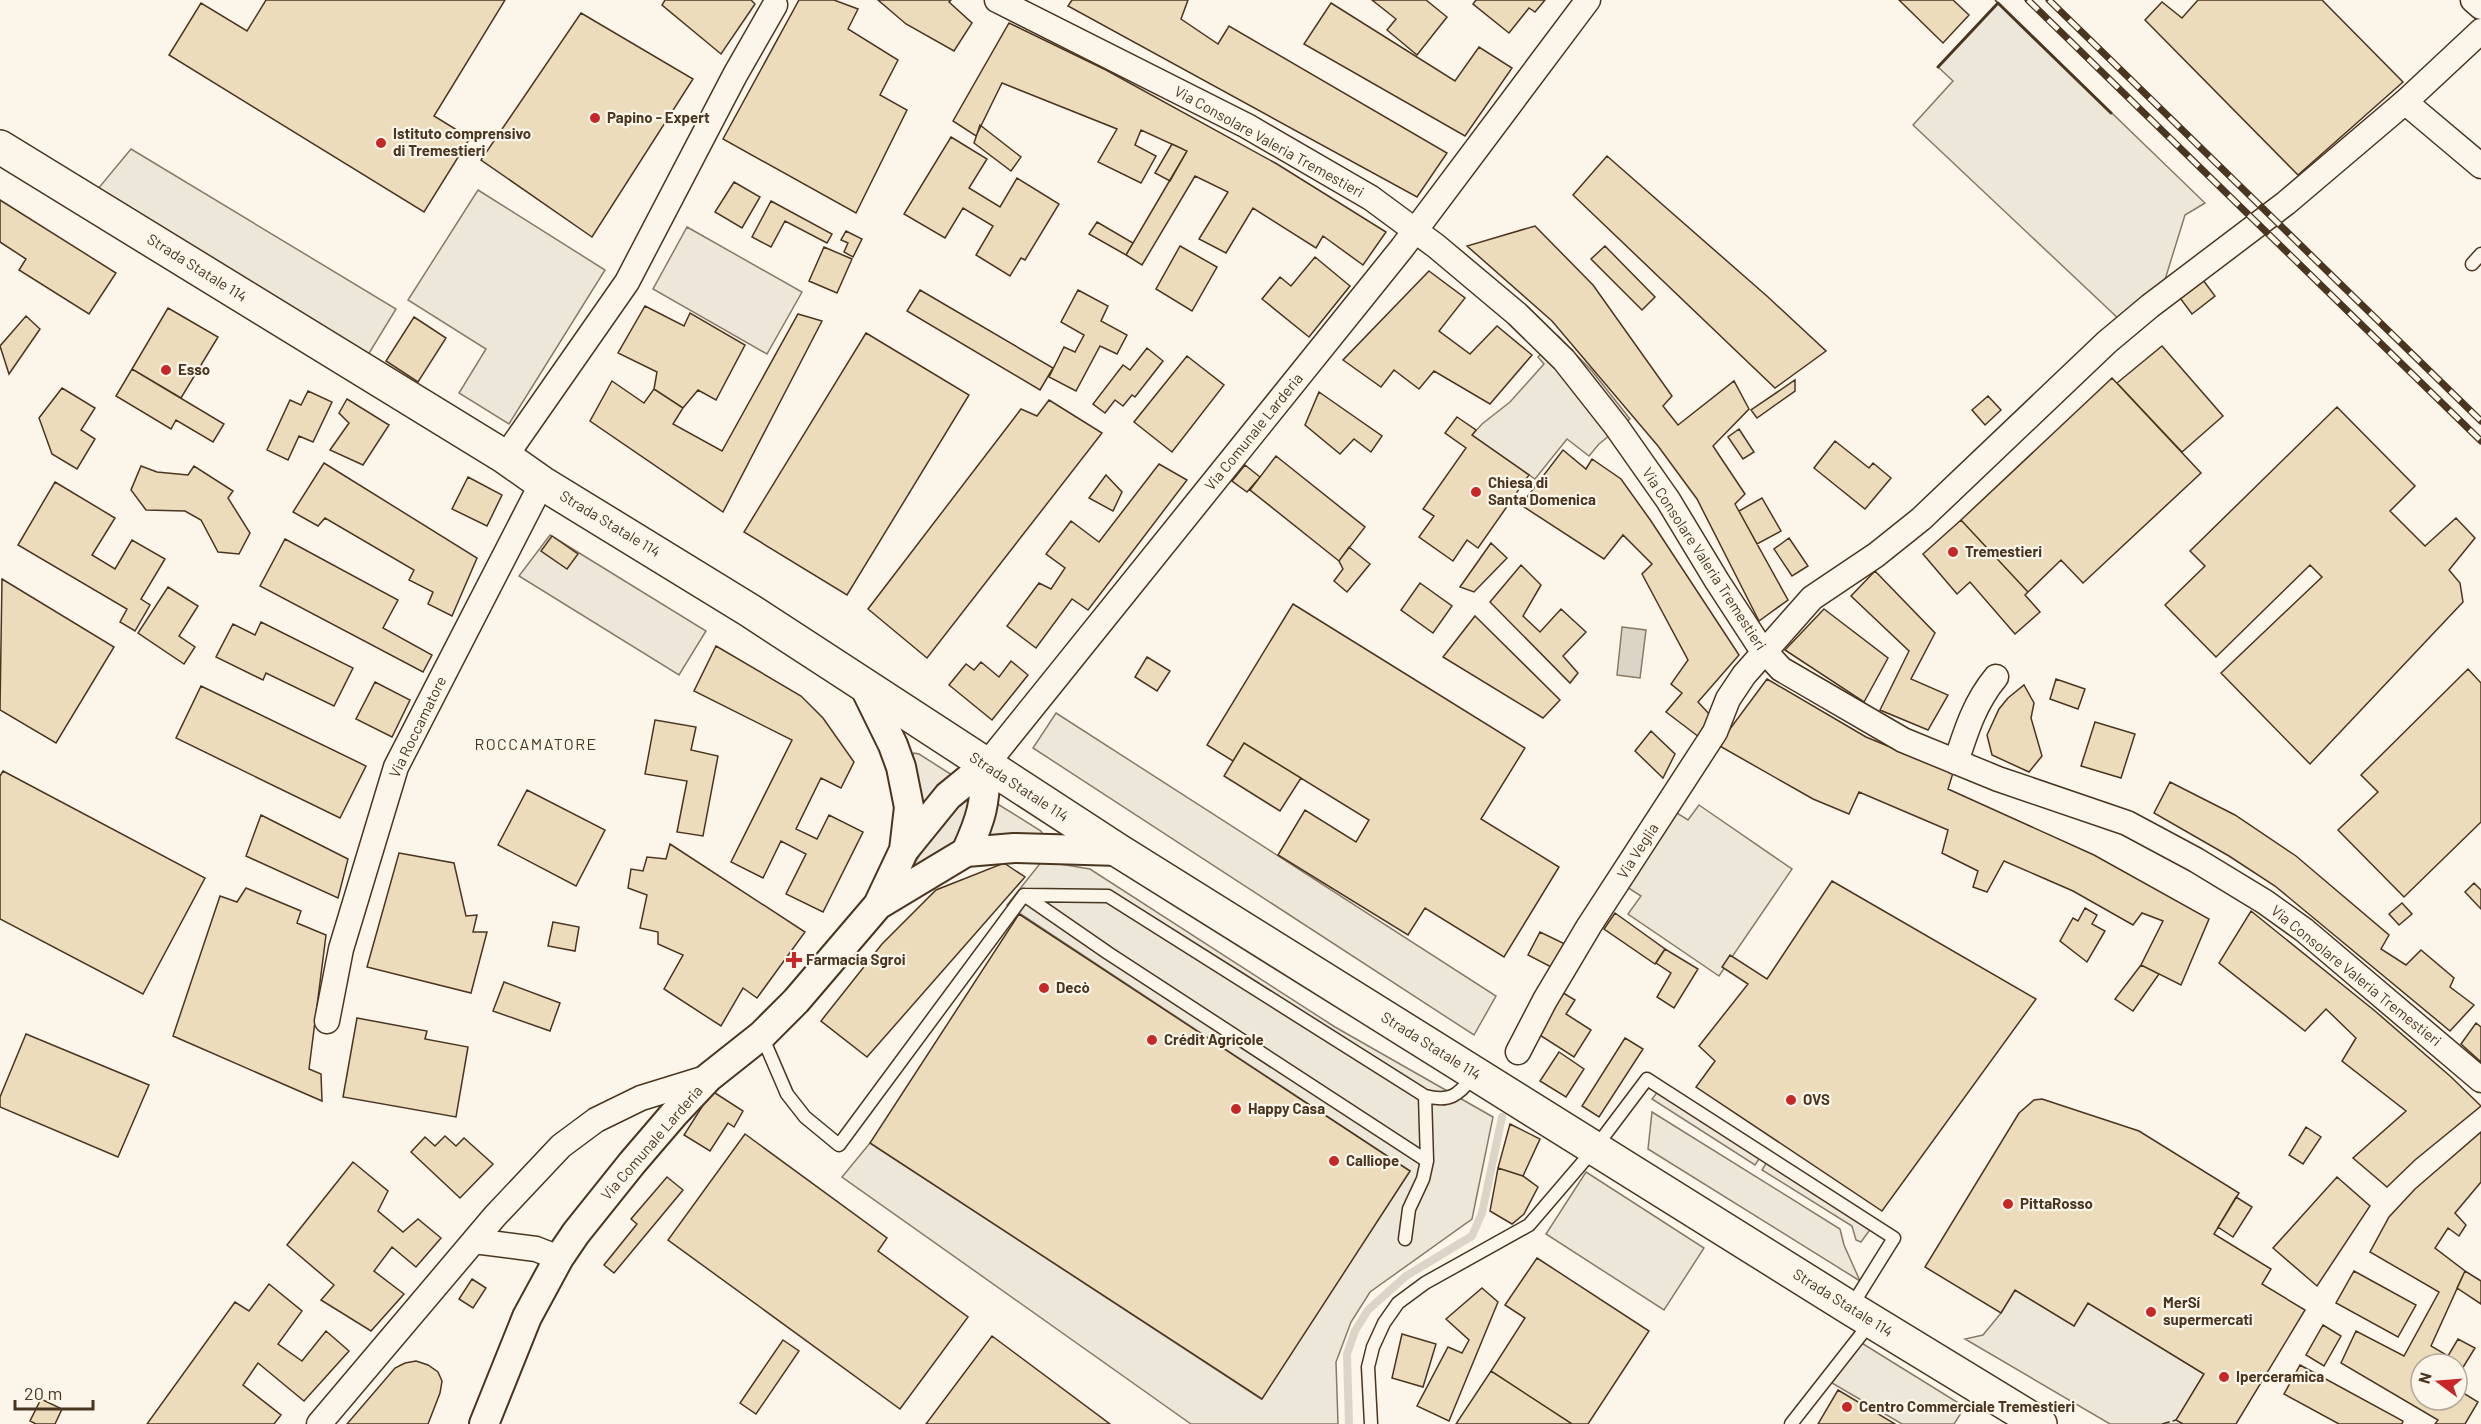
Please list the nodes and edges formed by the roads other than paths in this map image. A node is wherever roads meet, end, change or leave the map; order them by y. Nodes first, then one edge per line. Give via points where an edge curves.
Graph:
1 (997, 0) edge
2 (1587, 0) edge
3 (2473, 0) edge
4 (775, 5) dead end
5 (2481, 7) edge
6 (2481, 31) edge
7 (2404, 102) junction
8 (0, 147) edge
9 (2481, 166) edge
10 (1416, 230) junction
11 (2481, 254) edge
12 (2472, 264) dead end
13 (505, 457) junction
14 (542, 483) junction
15 (1764, 653) junction
16 (1996, 676) dead end
17 (864, 687) junction
18 (1956, 762) junction
19 (986, 765) junction
20 (904, 850) junction
21 (1119, 851) junction
22 (966, 852) junction
23 (1024, 895) junction
24 (878, 905) junction
25 (327, 1021) dead end
26 (762, 1035) junction
27 (1518, 1052) dead end
28 (1476, 1074) junction
29 (709, 1077) junction
30 (2481, 1080) edge
31 (1425, 1096) junction
32 (1595, 1148) junction
33 (1427, 1161) junction
34 (1405, 1239) dead end
35 (474, 1241) junction
36 (559, 1258) junction
37 (1861, 1315) junction
38 (319, 1424) edge
39 (484, 1424) edge
40 (1371, 1424) edge
41 (1791, 1424) edge
42 (2040, 1424) edge

1 - 10 street, Via Consolare Valeria Tremestieri via 1285,147
2 - 10 street, Via Comunale Larderia
3 - 5 street
4 - 13 street via 627,282
6 - 7 street, Via Veglia
7 - 9 street
7 - 15 street, Via Veglia via 2286,204 2107,342 1921,519 1812,598
8 - 13 main road, Strada Statale 114
10 - 15 street, Via Consolare Valeria Tremestieri via 1538,333 1582,381 1668,500
10 - 19 street, Via Comunale Larderia
11 - 12 lane
13 - 14 main road, Strada Statale 114
14 - 17 main road, Strada Statale 114 via 704,581
14 - 25 street, Via Roccamatore via 396,767 341,949
15 - 18 street, Via Consolare Valeria Tremestieri via 1781,669 1874,725
15 - 27 street, Via Veglia via 1728,699 1715,732 1589,926
16 - 18 street via 1981,694
17 - 19 main road, Strada Statale 114
17 - 20 street, Via Comunale Larderia via 901,767 909,807
18 - 30 street, Via Consolare Valeria Tremestieri via 2127,823 2196,860 2304,930
19 - 20 street, Via Comunale Larderia via 948,796
19 - 21 main road, Strada Statale 114
19 - 22 street via 986,800
20 - 24 street, Via Comunale Larderia
21 - 22 street, Via Comunale Larderia via 1014,848
21 - 28 main road, Strada Statale 114
22 - 24 street, Via Comunale Larderia
23 - 26 lane via 838,1145 805,1117 787,1094
23 - 31 lane via 1108,896
23 - 33 lane
24 - 26 street, Via Comunale Larderia
26 - 29 street, Via Comunale Larderia
28 - 31 lane via 1458,1094 1440,1100
28 - 32 main road, Strada Statale 114
29 - 35 street via 641,1098 580,1130 531,1175
29 - 36 street, Via Comunale Larderia via 632,1163
31 - 33 lane
32 - 37 main road, Strada Statale 114
32 - 37 lane via 1647,1079 1894,1238
32 - 40 lane via 1529,1225 1425,1283 1398,1303 1384,1323 1368,1367
33 - 34 lane via 1409,1209
35 - 36 street via 537,1248
35 - 38 street
36 - 39 street, Via Comunale Larderia via 527,1317
37 - 41 lane
37 - 42 main road, Strada Statale 114

